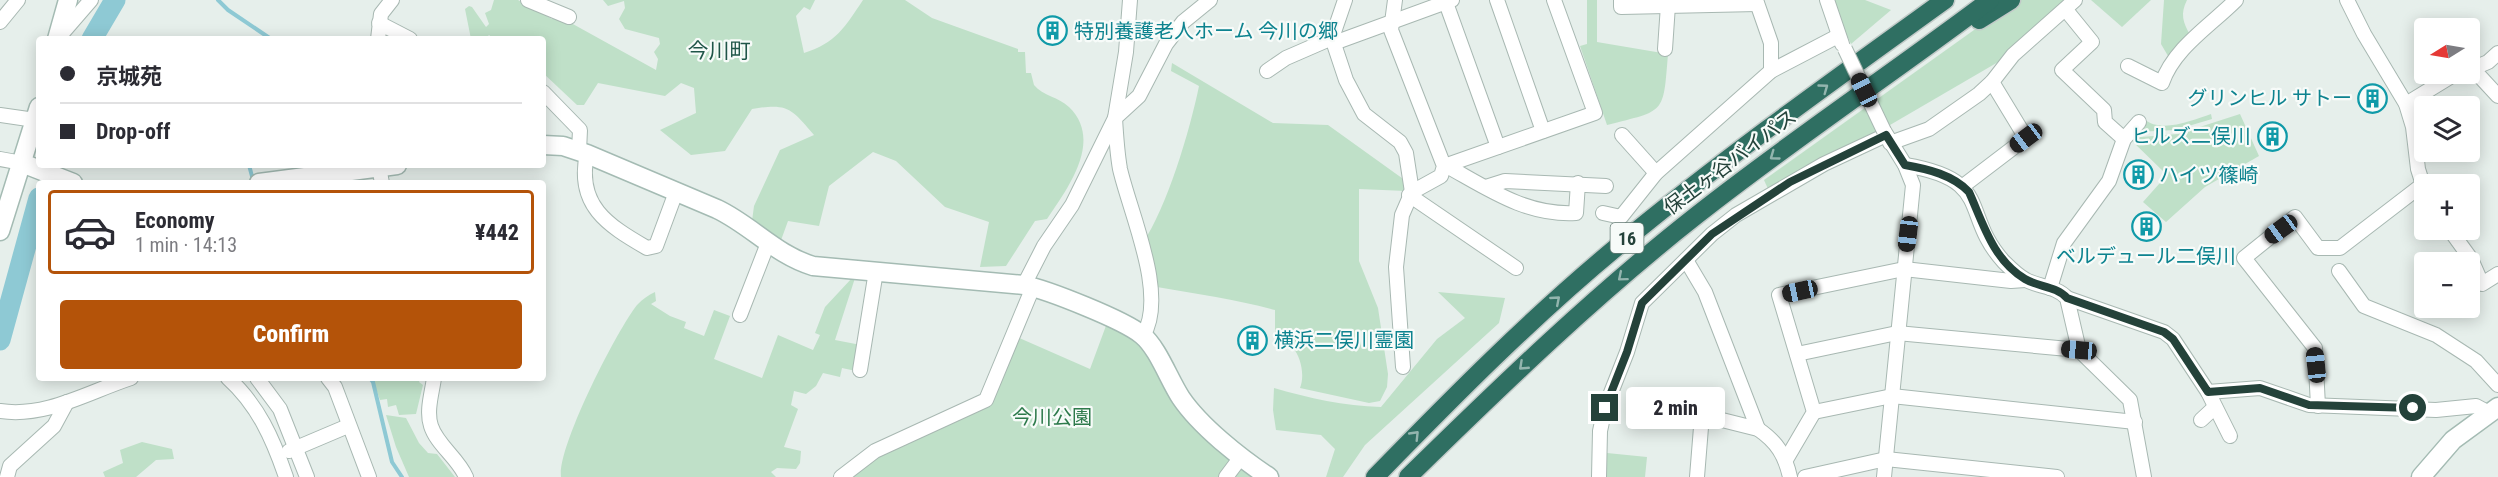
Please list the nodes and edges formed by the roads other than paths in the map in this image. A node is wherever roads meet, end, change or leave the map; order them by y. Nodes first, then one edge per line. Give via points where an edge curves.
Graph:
1 (18, 0) edge
2 (68, 0) edge
3 (91, 0) edge
4 (392, 0) edge
5 (528, 0) edge
6 (1130, 0) edge
7 (1210, 0) edge
8 (1345, 0) edge
9 (1395, 0) edge
10 (1497, 0) edge
11 (1554, 0) edge
12 (1621, 0) edge
13 (1827, 0) edge
14 (1936, 0) edge
15 (1945, 0) edge
16 (1990, 0) edge
17 (2011, 0) edge
18 (2236, 0) edge
19 (2347, 0) edge
20 (1448, 1) edge
21 (1756, 2) edge
22 (1668, 5) junction
23 (2071, 5) edge
24 (569, 17) dead end
25 (1391, 21) junction
26 (0, 22) edge
27 (379, 23) junction
28 (1905, 29) junction
29 (58, 36) edge
30 (60, 36) edge
31 (378, 36) edge
32 (404, 36) edge
33 (1333, 40) junction
34 (1842, 42) junction
35 (1665, 49) dead end
36 (2498, 53) edge
37 (1907, 61) junction
38 (2480, 64) edge
39 (2128, 66) dead end
40 (1267, 70) dead end
41 (1771, 71) junction
42 (2480, 78) edge
43 (1992, 82) junction
44 (2439, 84) edge
45 (546, 95) edge
46 (2498, 96) edge
47 (2406, 104) junction
48 (36, 113) edge
49 (0, 115) edge
50 (36, 116) edge
51 (1115, 118) junction
52 (2139, 122) dead end
53 (1543, 131) junction
54 (1622, 135) dead end
55 (1887, 136) junction
56 (2124, 139) junction
57 (546, 146) edge
58 (1498, 147) junction
59 (583, 152) junction
60 (0, 159) edge
61 (22, 163) junction
62 (1444, 165) junction
63 (1905, 165) junction
64 (379, 170) edge
65 (1656, 172) junction
66 (2419, 174) edge
67 (66, 180) edge
68 (287, 180) edge
69 (1578, 183) junction
70 (1606, 186) dead end
71 (1963, 186) junction
72 (1486, 188) junction
73 (676, 192) junction
74 (2414, 193) edge
75 (1410, 194) junction
76 (1603, 213) dead end
77 (0, 231) edge
78 (2457, 240) edge
79 (768, 243) junction
80 (1686, 260) junction
81 (1516, 268) dead end
82 (1904, 269) junction
83 (876, 271) junction
84 (2339, 272) dead end
85 (2498, 274) edge
86 (2025, 280) junction
87 (1029, 286) junction
88 (2050, 288) junction
89 (2067, 298) junction
90 (740, 315) dead end
91 (1898, 333) junction
92 (1143, 336) junction
93 (2079, 350) junction
94 (1797, 354) junction
95 (1403, 367) dead end
96 (860, 370) dead end
97 (113, 381) edge
98 (231, 381) edge
99 (258, 381) edge
100 (330, 381) edge
101 (434, 381) edge
102 (89, 385) edge
103 (2498, 385) edge
104 (2208, 392) junction
105 (1892, 396) junction
106 (67, 402) junction
107 (2318, 405) junction
108 (2215, 406) junction
109 (2493, 410) edge
110 (1, 411) edge
111 (1814, 412) junction
112 (2200, 420) dead end
113 (2135, 422) junction
114 (348, 426) junction
115 (1758, 429) junction
116 (2230, 436) dead end
117 (297, 448) junction
118 (279, 455) junction
119 (1241, 457) junction
120 (1787, 459) junction
121 (1886, 459) junction
122 (7, 477) edge
123 (286, 477) edge
124 (307, 477) edge
125 (369, 477) edge
126 (466, 477) edge
127 (841, 477) edge
128 (1226, 477) edge
129 (1269, 477) edge
130 (1375, 477) edge
131 (1408, 477) edge
132 (1599, 477) edge
133 (1697, 477) edge
134 (1790, 477) edge
135 (1805, 477) edge
136 (1884, 477) edge
137 (2057, 477) edge
138 (2144, 477) edge
139 (2421, 477) edge

1 - 26 street
2 - 29 street
3 - 30 street
4 - 27 street
5 - 24 street
6 - 51 street
7 - 51 street via 1183,22 1166,44 1138,96
8 - 33 street
9 - 25 street
10 - 53 street
11 - 53 street via 1595,113
12 - 22 street via 1622,7
13 - 34 street
14 - 28 highway
15 - 28 highway, 保土ヶ谷バイパス / 16
16 - 37 highway, 保土ヶ谷バイパス / 16
17 - 37 highway
18 - 39 street via 2189,43 2166,72 2162,84
19 - 47 street
20 - 25 street
20 - 58 street
21 - 22 street
21 - 41 street via 1772,43
22 - 35 street
23 - 43 street via 2013,55
23 - 56 street via 2092,42 2062,70 2104,110 2105,122
25 - 33 street
25 - 62 street via 1391,30
27 - 31 street
27 - 32 street
130 -> 28 highway, 保土ヶ谷バイパス / 16 via 1506,345 1616,247
33 - 40 street via 1286,58
33 - 75 street via 1346,80 1364,114 1400,142 1406,153
34 - 41 street
34 - 55 street, bridge
36 - 38 street
37 -> 131 highway, 保土ヶ谷バイパス / 16 via 1659,245 1502,385
41 - 65 street
42 - 46 street
43 - 55 street via 1929,129
43 - 71 street via 2026,138
44 - 47 street
45 - 59 street via 580,130
47 - 66 street
48 - 49 street
50 - 61 street
51 - 87 street via 1072,205 1044,246
51 - 92 street via 1120,167 1150,282 1151,317
52 - 56 street
53 - 58 street
54 - 65 street
55 - 63 street
55 - 80 street via 1824,164 1760,200 1712,234
56 - 88 street via 2109,181 2064,243
57 - 59 street
58 - 62 street
59 - 73 street
59 - 73 street via 583,172 595,210 621,233 647,248 656,246
60 - 61 street
61 - 67 street
61 - 77 street
62 - 72 street
62 - 75 street via 1441,176
63 - 71 street via 1941,174
63 - 82 street via 1913,185
64 - 68 street
65 - 76 street via 1621,217
69 - 70 street
69 - 72 street via 1505,182
69 - 72 street via 1580,210 1576,213 1544,212
71 - 86 street via 1993,246
73 - 79 street via 733,217
74 - 107 street via 2340,248 2318,248 2295,217 2244,258 2315,348
75 - 81 street
75 - 95 street via 1402,215 1396,267
78 - 85 street via 2482,284
79 - 83 street via 813,266
79 - 90 street
80 - 115 street via 1705,292
80 - 132 street via 1642,303 1605,408
82 - 86 street
82 - 91 street
82 - 94 street via 1779,295
83 - 87 street
83 - 96 street
84 - 103 street via 2364,306 2436,335 2476,361
86 - 88 street
87 - 92 street
87 - 127 street via 986,400 875,451
88 - 89 street
89 - 93 street
89 - 104 street via 2164,332 2173,339
91 - 93 street
91 - 94 street
91 - 105 street
92 - 119 street via 1183,401
93 - 113 street via 2130,400
94 - 111 street
97 - 102 street
98 - 118 street via 267,428
99 - 117 street via 280,410
100 - 114 street
101 - 126 street via 431,428
102 - 106 street
104 - 107 street via 2260,388
104 - 108 street
105 - 111 street
105 - 113 street
105 - 121 street
106 - 110 street via 46,410
106 - 122 street via 54,426 10,466
107 - 109 street via 2436,410 2476,406
108 - 112 street
108 - 116 street
109 - 139 street via 2445,447
111 - 120 street
113 - 138 street
114 - 117 street
114 - 125 street
115 - 120 street
115 - 133 street via 1702,416
117 - 118 street
117 - 124 street
118 - 123 street
119 - 128 street
119 - 129 street
120 - 134 street
121 - 135 street
121 - 136 street
121 - 137 street

